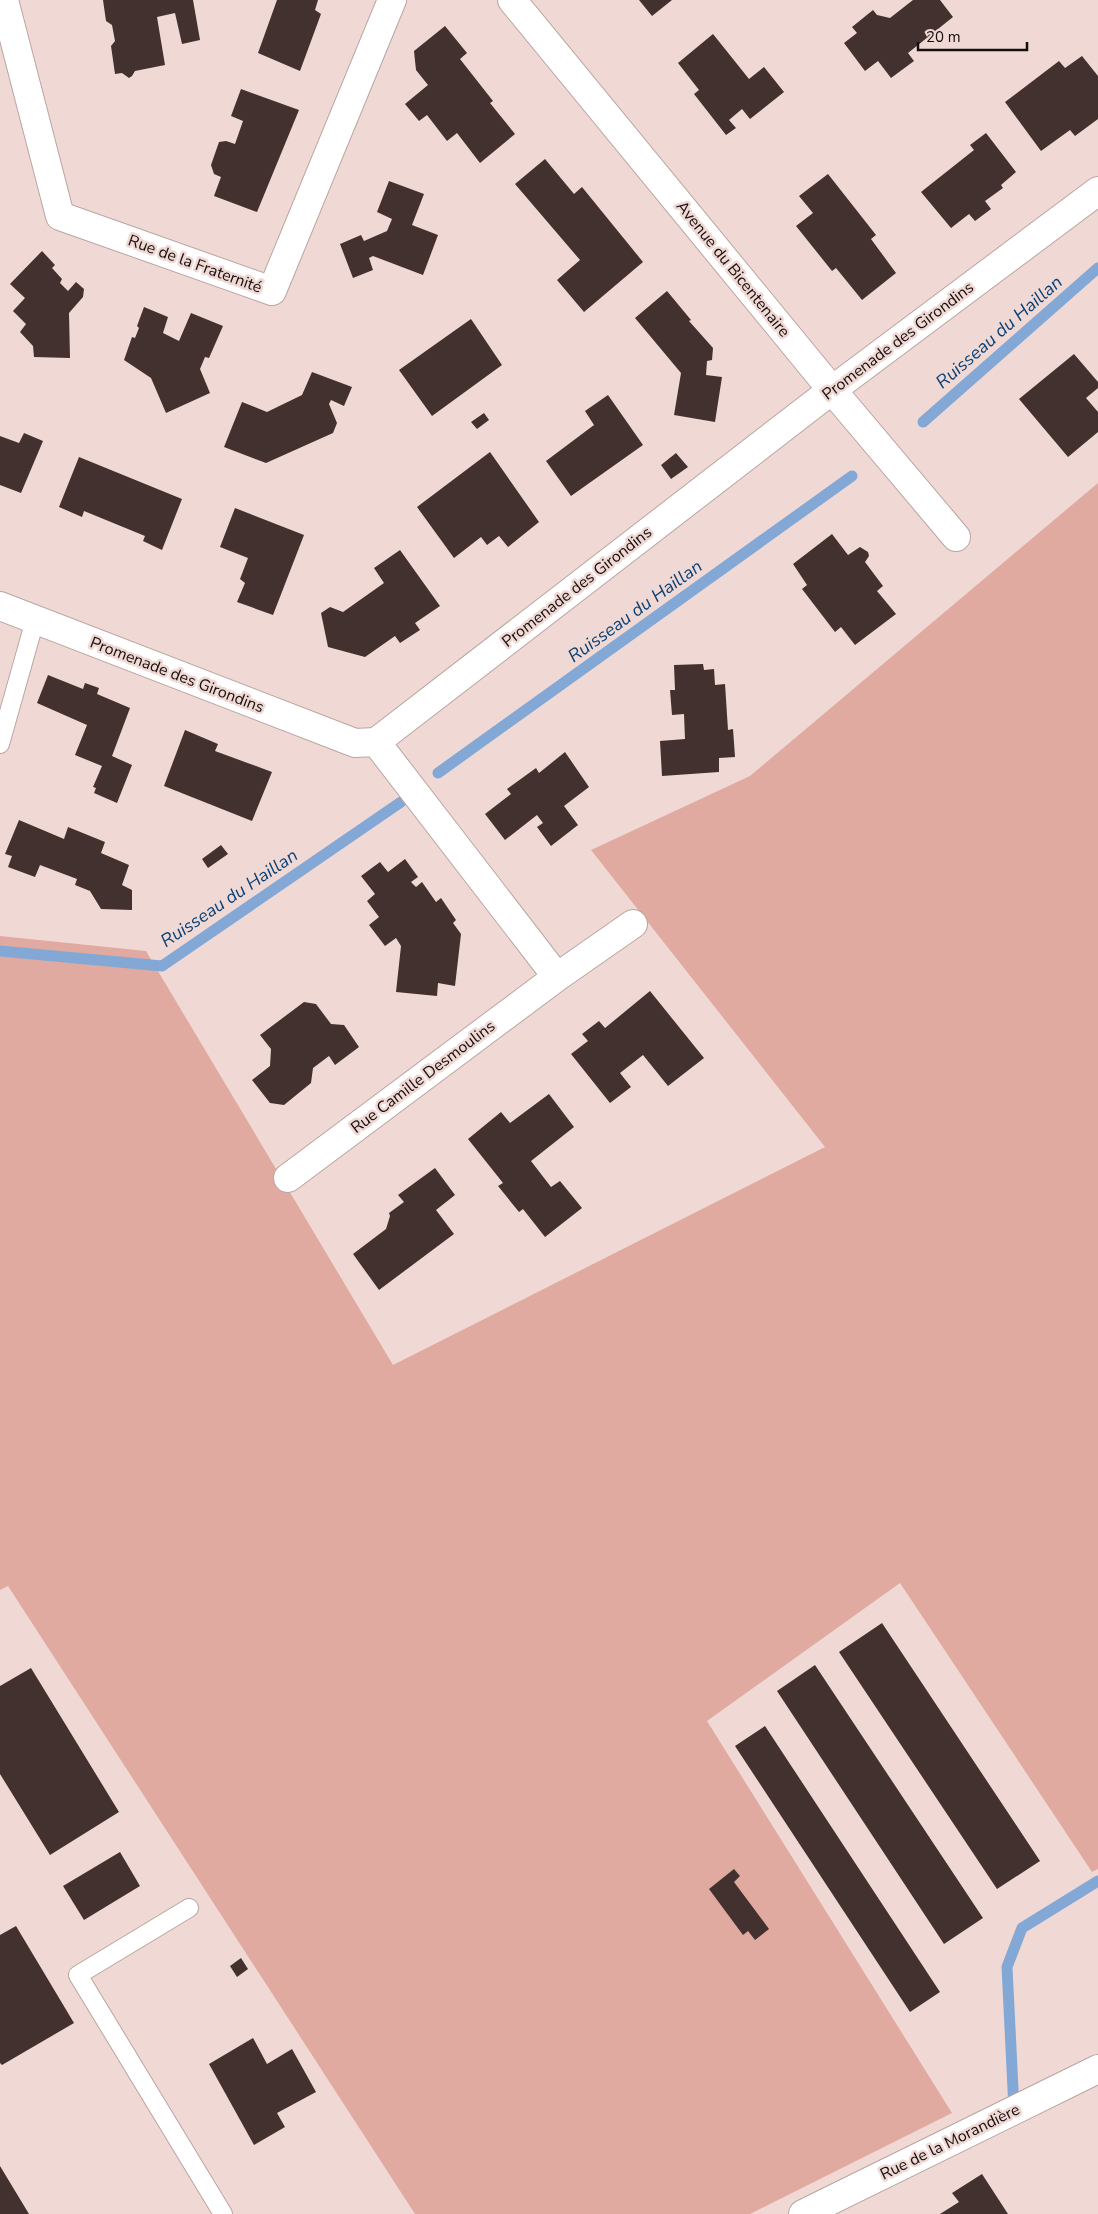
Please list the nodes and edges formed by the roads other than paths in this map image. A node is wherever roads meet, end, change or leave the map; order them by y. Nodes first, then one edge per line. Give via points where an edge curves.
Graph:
1 (4, 0) edge
2 (392, 0) edge
3 (512, 0) edge
4 (1098, 191) edge
5 (832, 390) junction
6 (956, 537) dead end
7 (0, 606) edge
8 (35, 620) junction
9 (376, 742) junction
10 (0, 744) edge
11 (633, 924) dead end
12 (557, 977) junction
13 (288, 1178) dead end
14 (189, 1908) dead end
15 (1098, 2070) edge
16 (223, 2214) edge
17 (803, 2214) edge

1 - 2 street, Rue de la Fraternité via 60,216 272,292
3 - 5 street, Avenue du Bicentenaire
4 - 5 street, Promenade des Girondins
5 - 6 street, Avenue du Bicentenaire
5 - 9 street, Promenade des Girondins
7 - 8 street, Promenade des Girondins
8 - 9 street, Promenade des Girondins via 355,743
8 - 10 lane
9 - 12 street
11 - 12 street, Rue Camille Desmoulins
12 - 13 street, Rue Camille Desmoulins
14 - 16 lane via 78,1975
15 - 17 street, Rue de la Morandière

